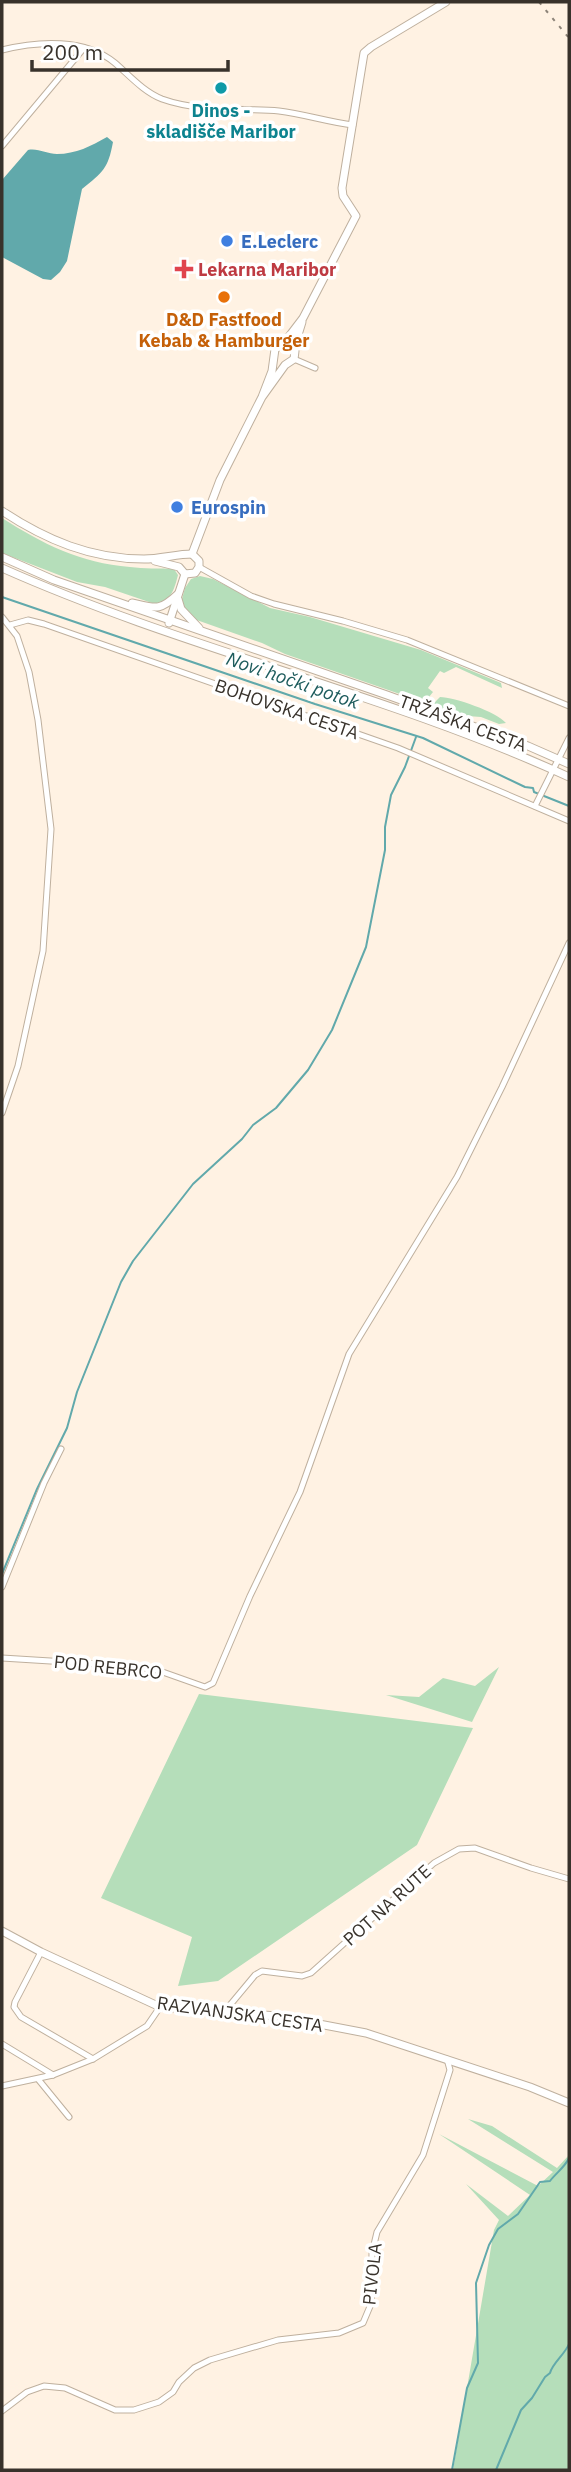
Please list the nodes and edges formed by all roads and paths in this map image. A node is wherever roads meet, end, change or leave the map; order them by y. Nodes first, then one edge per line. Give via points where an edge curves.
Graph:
1 (446, 2) edge
2 (84, 48) junction
3 (2, 50) edge
4 (353, 125) junction
5 (2, 146) edge
6 (303, 318) junction
7 (284, 343) junction
8 (294, 348) junction
9 (274, 359) junction
10 (294, 359) junction
11 (285, 365) junction
12 (315, 368) dead end
13 (262, 397) junction
14 (2, 511) edge
15 (192, 554) junction
16 (182, 556) junction
17 (2, 557) edge
18 (147, 559) junction
19 (179, 567) junction
20 (199, 567) junction
21 (2, 568) edge
22 (185, 574) junction
23 (178, 594) junction
24 (120, 603) junction
25 (2, 617) edge
26 (170, 620) junction
27 (10, 625) junction
28 (200, 630) junction
29 (166, 631) junction
30 (569, 706) edge
31 (569, 737) edge
32 (558, 759) junction
33 (569, 764) edge
34 (552, 769) junction
35 (569, 777) edge
36 (535, 804) junction
37 (569, 821) edge
38 (569, 943) edge
39 (2, 1113) edge
40 (61, 1449) dead end
41 (2, 1587) edge
42 (2, 1658) edge
43 (569, 1879) edge
44 (2, 1931) edge
45 (41, 1952) junction
46 (160, 2007) junction
47 (225, 2011) junction
48 (2, 2044) edge
49 (93, 2059) junction
50 (447, 2059) junction
51 (53, 2075) junction
52 (38, 2079) junction
53 (2, 2086) edge
54 (569, 2103) edge
55 (69, 2116) dead end
56 (2, 2411) edge

1 - 4 street via 367,50 361,62
2 - 3 street via 33,44
2 - 4 street via 106,57 152,94 169,101 289,113
2 - 5 street
4 - 6 street via 342,188 356,216
6 - 7 street
6 - 8 street
7 - 8 street
7 - 9 street via 275,349
8 - 10 street
9 - 11 street
9 - 13 street
10 - 11 street
10 - 12 street
11 - 13 street
13 - 15 street via 220,480
14 - 18 street via 32,530 86,552
15 - 16 street
15 - 20 street
16 - 18 street
16 - 19 street
17 - 24 street, TRŽAŠKA CESTA
18 - 19 street
19 - 22 street
20 - 22 street via 192,575
20 - 30 street via 251,596 407,640
21 - 29 street, TRŽAŠKA CESTA
22 - 23 street
23 - 24 street via 155,609
23 - 26 street
23 - 28 street via 181,609
24 - 26 street, TRŽAŠKA CESTA
25 - 27 street
26 - 28 street, TRŽAŠKA CESTA
26 - 29 street
27 - 36 street, BOHOVSKA CESTA via 44,624 406,751
27 - 39 street via 29,672 51,829 43,951 18,1066
28 - 32 street, TRŽAŠKA CESTA
29 - 34 street, TRŽAŠKA CESTA via 385,704
31 - 32 street
32 - 33 street, TRŽAŠKA CESTA
32 - 34 street
34 - 35 street, TRŽAŠKA CESTA
34 - 36 street
36 - 37 street, BOHOVSKA CESTA
38 - 42 street, POD REBRCO via 457,1177 349,1354 300,1492 215,1680 205,1687 131,1665
40 - 41 street
43 - 47 street, POT NA RUTE via 475,1848 459,1849 434,1863 307,1975 262,1971
44 - 45 street, RAZVANJSKA CESTA
45 - 46 street, RAZVANJSKA CESTA
45 - 49 street via 15,2007 22,2017
46 - 47 street, RAZVANJSKA CESTA
46 - 49 street via 147,2026
47 - 50 street, RAZVANJSKA CESTA via 366,2033
48 - 51 street
49 - 51 street
50 - 54 street
50 - 56 street, PIVOLA via 450,2070 423,2155 377,2232 371,2304 363,2323 339,2333 278,2340 210,2360 194,2368 159,2402 134,2410 115,2410 65,2388 44,2386 27,2392
51 - 52 street
52 - 53 street
52 - 55 street

